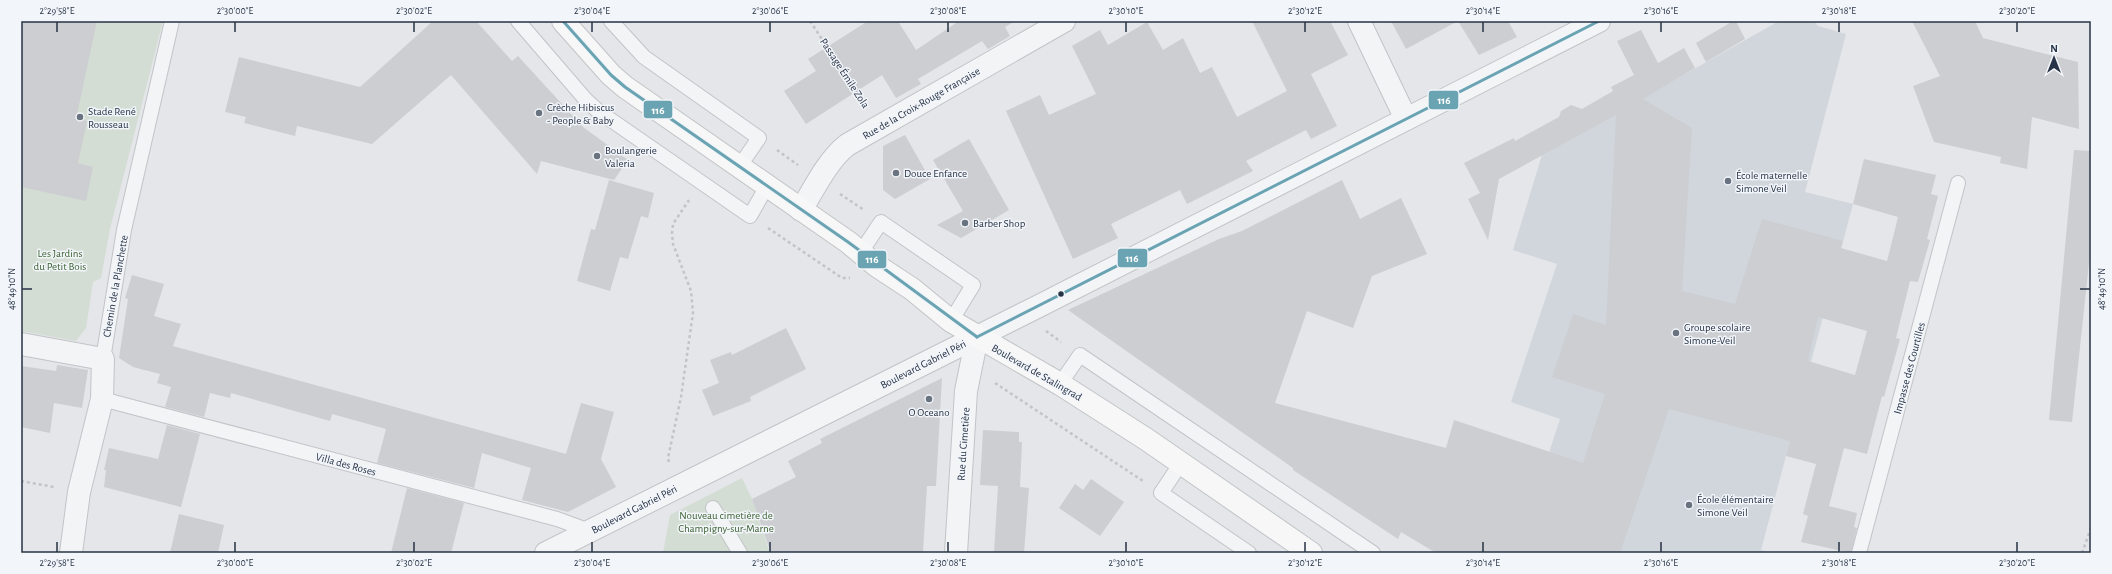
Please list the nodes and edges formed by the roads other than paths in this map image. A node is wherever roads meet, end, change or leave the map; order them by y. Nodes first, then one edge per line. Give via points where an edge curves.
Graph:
1 (172, 21) edge
2 (518, 21) edge
3 (564, 21) edge
4 (611, 21) edge
5 (1064, 21) edge
6 (1359, 21) edge
7 (1599, 21) edge
8 (1406, 119) junction
9 (739, 167) junction
10 (1958, 183) dead end
11 (768, 186) junction
12 (802, 210) junction
13 (861, 252) junction
14 (951, 321) junction
15 (977, 337) junction
16 (21, 344) edge
17 (103, 358) junction
18 (1060, 384) junction
19 (102, 399) junction
20 (1181, 463) junction
21 (713, 508) dead end
22 (590, 531) junction
23 (71, 553) edge
24 (546, 553) edge
25 (740, 553) edge
26 (956, 553) edge
27 (1248, 553) edge
28 (1311, 553) edge
29 (1373, 553) edge
30 (1859, 553) edge

1 - 17 lane, Chemin de la Planchette via 124,230
2 - 11 lane via 598,111 750,216
3 - 9 main road, Boulevard de Stalingrad via 625,88
4 - 9 lane via 644,57 759,138
5 - 12 street, Rue de la Croix-Rouge Française via 841,150
6 - 8 street
7 - 8 street, Boulevard Gabriel Péri
8 - 15 street, Boulevard Gabriel Péri
9 - 11 main road, Boulevard de Stalingrad
10 - 30 lane, Impasse des Courtilles
11 - 12 main road, Boulevard de Stalingrad
12 - 13 main road, Boulevard de Stalingrad
13 - 14 main road, Boulevard de Stalingrad
13 - 14 lane via 881,222 973,285
14 - 15 main road, Boulevard de Stalingrad
15 - 18 main road, Boulevard de Stalingrad
15 - 22 street, Boulevard Gabriel Péri
15 - 26 street, Rue du Cimetière via 966,391
16 - 17 street
17 - 19 street, Chemin de la Planchette
18 - 20 main road, Boulevard de Stalingrad
18 - 29 lane via 1080,355
19 - 22 lane, Villa des Roses via 557,519
19 - 23 street, Chemin de la Planchette via 78,492
20 - 27 lane via 1161,493
20 - 28 main road, Boulevard de Stalingrad
21 - 25 lane
22 - 24 street, Boulevard Gabriel Péri

